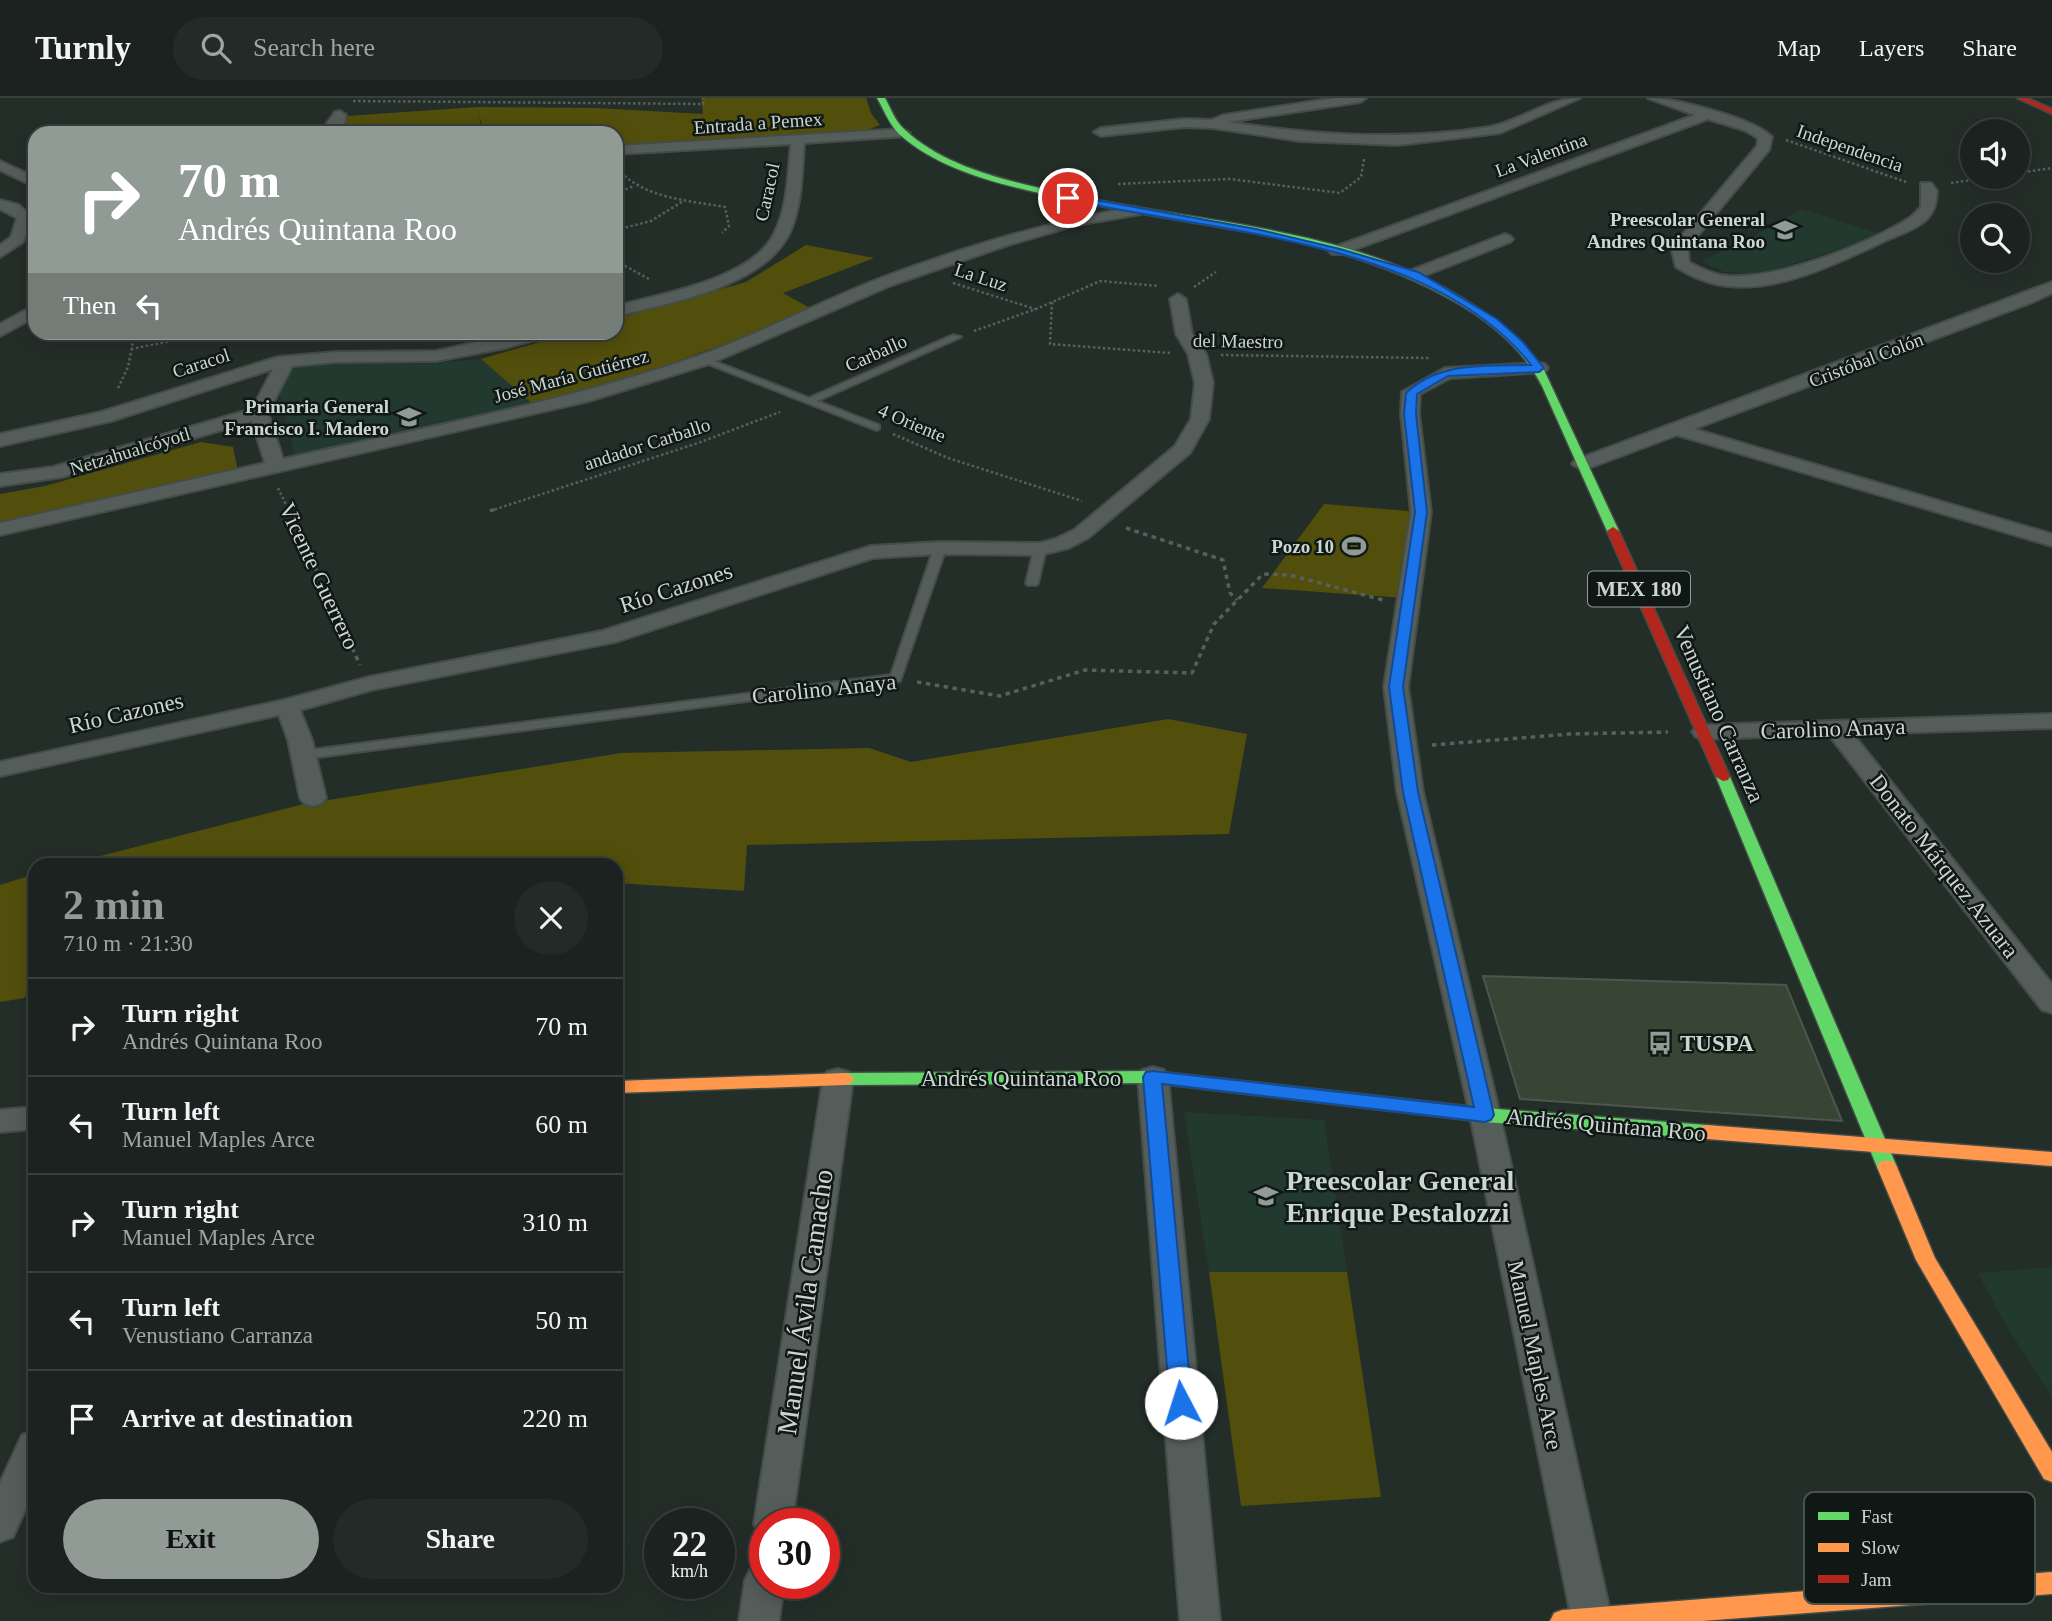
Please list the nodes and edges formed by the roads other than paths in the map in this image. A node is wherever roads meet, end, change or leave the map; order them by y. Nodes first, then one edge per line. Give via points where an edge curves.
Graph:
1 (881, 98) edge
2 (1360, 98) edge
3 (1574, 98) edge
4 (1654, 98) edge
5 (2021, 98) edge
6 (2052, 111) edge
7 (340, 115) dead end
8 (1706, 115) junction
9 (1213, 124) junction
10 (334, 126) edge
11 (903, 132) junction
12 (1101, 132) dead end
13 (798, 139) junction
14 (623, 150) edge
15 (0, 165) edge
16 (28, 179) edge
17 (1928, 189) road end
18 (28, 193) edge
19 (0, 197) edge
20 (0, 204) edge
21 (1136, 211) junction
22 (1505, 239) dead end
23 (1337, 251) junction
24 (0, 252) edge
25 (1415, 274) junction
26 (2052, 287) edge
27 (1178, 299) road end
28 (623, 309) edge
29 (28, 314) edge
30 (0, 331) edge
31 (956, 337) road end
32 (515, 340) edge
33 (703, 360) junction
34 (286, 361) junction
35 (1539, 368) junction
36 (811, 400) junction
37 (259, 412) junction
38 (876, 426) road end
39 (1679, 430) junction
40 (0, 440) edge
41 (1582, 464) junction
42 (272, 467) junction
43 (0, 480) edge
44 (0, 529) edge
45 (2052, 540) edge
46 (940, 548) junction
47 (1040, 549) junction
48 (1032, 583) dead end
49 (287, 706) junction
50 (2052, 721) edge
51 (1836, 730) junction
52 (1703, 732) junction
53 (1405, 746) joint
54 (303, 755) junction
55 (0, 769) edge
56 (313, 798) dead end
57 (2052, 1003) edge
58 (1153, 1077) junction
59 (838, 1079) junction
60 (623, 1087) edge
61 (1485, 1115) junction
62 (28, 1119) edge
63 (0, 1121) edge
64 (1881, 1148) junction
65 (2052, 1159) edge
66 (28, 1462) edge
67 (2052, 1472) edge
68 (775, 1508) edge
69 (0, 1525) edge
70 (762, 1599) edge
71 (1804, 1603) edge
72 (759, 1621) edge
73 (1200, 1621) edge
74 (1582, 1621) edge

1 - 11 main road, Venustiano Carranza / MEX 180 via 888,117
2 - 9 street via 1224,118
3 - 9 street, La Valentina via 1495,130 1448,137 1366,141
4 - 8 street
5 - 6 main road
7 - 10 street
8 - 17 street via 1760,131 1765,137 1763,147 1680,251 1682,264 1690,270 1744,281 1840,258 1918,220 1928,209
8 - 23 street, La Valentina
9 - 12 street
11 - 13 street, Entrada a Pemex
11 - 21 main road, Venustiano Carranza / MEX 180 via 961,169 1047,194
13 - 14 street, Entrada a Pemex
13 - 28 street, Caracol via 789,207 775,244 765,256 720,281
15 - 16 street
18 - 19 street
20 - 24 street via 25,217 18,239
21 - 23 main road, Venustiano Carranza / MEX 180
21 - 33 street, José María Gutiérrez via 1063,225 917,271
22 - 25 street
23 - 25 main road, Venustiano Carranza / MEX 180
25 - 35 main road, Venustiano Carranza / MEX 180 via 1493,321
26 - 39 street, Cristóbal Colón
27 - 47 street, Río Cazones via 1184,334 1198,354 1204,383 1200,419 1183,449 1104,514 1062,544
29 - 30 street
31 - 36 lane, Carballo
32 - 34 street, Caracol via 436,356
33 - 36 lane, 4 Oriente
33 - 42 street, José María Gutiérrez via 503,417
34 - 37 street
34 - 40 street, Caracol via 105,417
35 - 41 main road, Venustiano Carranza / MEX 180
35 - 53 street, Manuel Maples Arce via 1445,373 1411,393 1421,512 1396,687
36 - 38 lane, 4 Oriente
37 - 42 street
37 - 43 street, Netzahualcóyotl via 55,473
39 - 41 street, Cristóbal Colón
39 - 45 street
41 - 52 main road, Venustiano Carranza / MEX 180
42 - 44 street, José María Gutiérrez
46 - 47 street, Río Cazones
46 - 49 street, Río Cazones via 871,552 607,637 369,684
46 - 54 lane, Carolino Anaya via 896,678
47 - 48 lane
49 - 54 street
49 - 55 street, Río Cazones
50 - 51 street, Carolino Anaya
51 - 52 street, Carolino Anaya
51 - 57 street, Donato Márquez Azuara
52 - 64 main road, Venustiano Carranza / MEX 180
53 - 61 street, Manuel Maples Arce via 1410,792
54 - 56 street
58 - 59 main road, Andrés Quintana Roo
58 - 61 main road, Andrés Quintana Roo
58 - 73 street
59 - 60 main road, Andrés Quintana Roo
59 - 68 street, Manuel Ávila Camacho
61 - 64 main road, Andrés Quintana Roo
61 - 74 street, Manuel Maples Arce
62 - 63 street
64 - 65 main road, Andrés Quintana Roo
64 - 67 main road, Venustiano Carranza / MEX 180 via 1926,1260
66 - 69 street
70 - 72 street
71 - 74 main road

